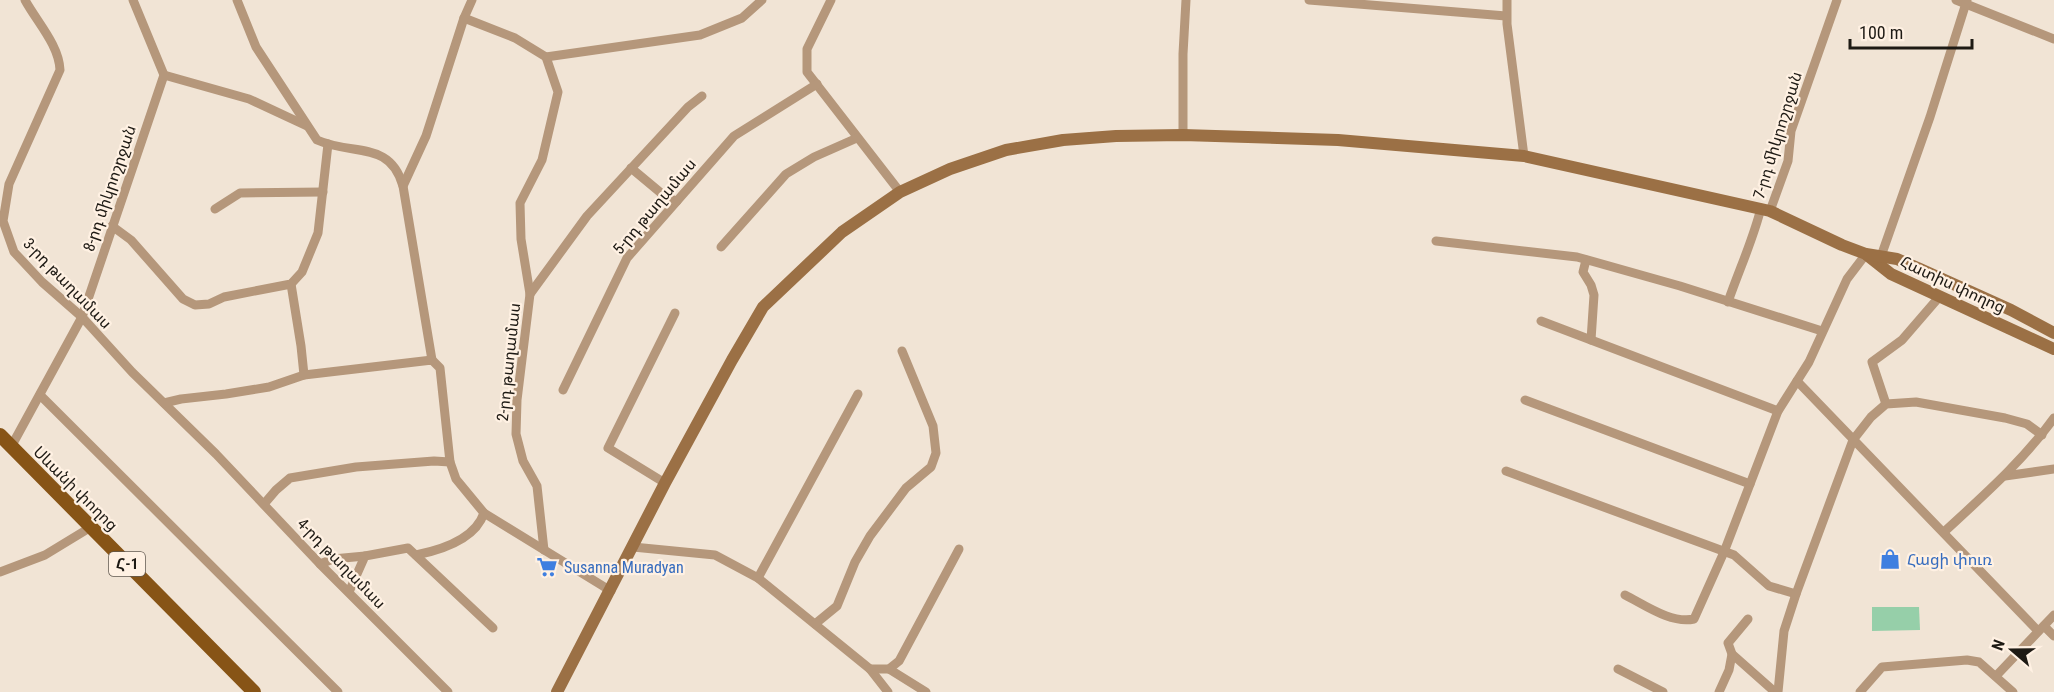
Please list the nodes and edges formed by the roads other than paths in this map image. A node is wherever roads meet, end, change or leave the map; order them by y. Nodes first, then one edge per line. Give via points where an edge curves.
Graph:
1 (26, 0) edge
2 (133, 0) edge
3 (237, 0) edge
4 (472, 0) edge
5 (760, 0) edge
6 (831, 0) edge
7 (1186, 0) edge
8 (1308, 0) edge
9 (1507, 0) edge
10 (1837, 0) edge
11 (1963, 1) edge
12 (1506, 16) junction
13 (464, 18) junction
14 (2054, 39) edge
15 (546, 57) junction
16 (164, 75) junction
17 (817, 84) junction
18 (702, 96) dead end
19 (309, 127) junction
20 (1183, 135) junction
21 (857, 138) junction
22 (327, 144) junction
23 (1524, 156) junction
24 (632, 168) junction
25 (403, 186) junction
26 (322, 192) junction
27 (900, 192) junction
28 (677, 201) junction
29 (215, 209) dead end
30 (1766, 210) junction
31 (112, 226) junction
32 (2, 227) edge
33 (1436, 241) dead end
34 (722, 247) dead end
35 (1866, 254) junction
36 (1586, 260) junction
37 (1879, 260) junction
38 (291, 284) junction
39 (530, 294) junction
40 (1940, 296) junction
41 (1728, 302) junction
42 (675, 314) dead end
43 (82, 317) junction
44 (1541, 321) dead end
45 (1822, 331) junction
46 (2054, 333) edge
47 (1591, 340) junction
48 (2054, 349) edge
49 (902, 351) dead end
50 (432, 360) junction
51 (304, 375) junction
52 (1797, 381) junction
53 (563, 390) dead end
54 (858, 394) dead end
55 (40, 395) junction
56 (1525, 399) dead end
57 (164, 403) junction
58 (1886, 404) junction
59 (1778, 411) junction
60 (2054, 418) edge
61 (0, 435) edge
62 (2042, 435) junction
63 (1852, 440) junction
64 (11, 447) junction
65 (216, 454) joint
66 (450, 462) junction
67 (2054, 469) edge
68 (1506, 471) dead end
69 (2005, 476) junction
70 (665, 483) junction
71 (1750, 484) junction
72 (264, 504) junction
73 (484, 513) junction
74 (91, 527) junction
75 (1944, 532) junction
76 (633, 548) junction
77 (959, 549) dead end
78 (544, 550) junction
79 (1724, 552) junction
80 (416, 555) junction
81 (365, 556) junction
82 (320, 564) junction
83 (0, 572) edge
84 (758, 578) junction
85 (610, 591) junction
86 (349, 592) junction
87 (1796, 594) junction
88 (1625, 596) dead end
89 (2054, 615) edge
90 (1748, 620) dead end
91 (815, 624) junction
92 (492, 628) dead end
93 (2041, 628) junction
94 (2054, 636) edge
95 (1732, 654) junction
96 (870, 669) junction
97 (889, 669) junction
98 (1618, 669) dead end
99 (1996, 676) junction
100 (254, 692) edge
101 (338, 692) edge
102 (448, 692) edge
103 (557, 692) edge
104 (888, 692) edge
105 (926, 692) edge
106 (1663, 692) edge
107 (1719, 692) edge
108 (1776, 692) edge
109 (1860, 692) edge
110 (2013, 692) edge

1 - 32 street, 3-րդ թաղամաս via 55,50 60,70 9,184
2 - 16 street
3 - 19 street via 256,47
4 - 13 street
5 - 15 street via 742,18 700,35
6 - 17 street via 807,49 807,72
7 - 20 street
8 - 12 street
9 - 12 street
10 - 30 street, 7-րդ միկրոշրջան via 1791,131 1788,161
11 - 14 street
11 - 37 street via 1930,117
12 - 23 street
13 - 15 street via 515,38
13 - 25 street via 426,136
15 - 39 street, 2-րդ թաղամաս via 558,92 542,160 520,203
16 - 19 street via 249,99
16 - 31 street, 8-րդ միկրոշրջան
17 - 21 street
17 - 28 street, 5-րդ թաղամաս via 734,136
18 - 24 street
19 - 22 street via 317,140
20 - 23 main road, Հատիս փողոց via 1338,140
20 - 27 main road, Հատիս փողոց via 1063,140 1006,150
21 - 27 street
21 - 34 street via 786,174
22 - 25 street via 375,153 392,162
22 - 26 street
23 - 30 main road, Հատիս փողոց
24 - 28 street via 667,198
24 - 39 street via 587,216
25 - 50 street
26 - 29 street via 240,193
26 - 38 street via 318,233 302,272
27 - 70 main road, Հատիս փողոց via 842,232 763,307
28 - 53 street, 5-րդ թաղամաս via 627,258
30 - 35 main road, Հատիս փողոց
30 - 41 street, 7-րդ միկրոշրջան
31 - 38 street via 131,240 183,299 195,305
31 - 43 street, 8-րդ միկրոշրջան
32 - 43 street, 3-րդ թաղամաս via 18,257
33 - 36 street
35 - 37 main road, Հատիս փողոց
35 - 45 street via 1847,279
36 - 41 street
36 - 47 street via 1583,272 1594,295
37 - 40 main road, Հատիս փողոց via 1891,274
37 - 46 main road, Հատիս փողոց via 1897,259
38 - 51 street
39 - 78 street, 2-րդ թաղամաս via 516,434 523,461 537,486
40 - 48 main road, Հատիս փողոց
40 - 58 street via 1902,339 1872,362
41 - 45 street
42 - 70 street via 608,448
43 - 55 street, 8-րդ միկրոշրջան
43 - 57 street, 3-րդ թաղամաս
44 - 47 street
45 - 52 street
47 - 59 street
49 - 91 street via 933,426 936,453 931,468 906,488 870,536 837,606
50 - 51 street
50 - 66 street via 440,368
51 - 57 street via 269,387
52 - 59 street
52 - 63 street
54 - 84 street
55 - 64 street, 8-րդ միկրոշրջան
55 - 101 street
56 - 71 street
57 - 65 street, 3-րդ թաղամաս
58 - 62 street via 1916,402 2005,418 2027,424
58 - 63 street
59 - 71 street
60 - 62 street
61 - 64 main road, Սևանի փողոց / Հ-1
62 - 69 street
63 - 75 street
63 - 87 street
64 - 74 main road, Սևանի փողոց / Հ-1
65 - 72 street, 4-րդ թաղամաս
66 - 72 street via 434,460 290,478
66 - 73 street via 456,479
67 - 69 street
68 - 79 street
69 - 75 street
70 - 76 main road, Հատիս փողոց
71 - 79 street
72 - 82 street, 4-րդ թաղամաս
73 - 78 street
73 - 80 street via 475,529 456,543
74 - 83 street via 45,555
74 - 100 main road, Սևանի փողոց / Հ-1
75 - 93 street
76 - 84 street via 716,555
76 - 85 main road, Հատիս փողոց
77 - 97 street via 913,638 899,661
78 - 85 street
79 - 87 street via 1734,555 1769,586
79 - 88 street via 1694,619 1670,617
80 - 81 street via 408,548
80 - 92 street
81 - 82 street
81 - 86 street
82 - 86 street, 4-րդ թաղամաս
84 - 91 street
85 - 103 main road, Հատիս փողոց
86 - 102 street, 4-րդ թաղամաս
87 - 108 street via 1784,631
89 - 93 street
90 - 95 street via 1728,643
91 - 96 street
93 - 94 street
93 - 99 street
95 - 107 street
95 - 108 street
96 - 97 street
96 - 104 street
97 - 105 street
98 - 106 street
99 - 109 street via 1979,662 1967,660 1882,667
99 - 110 street

